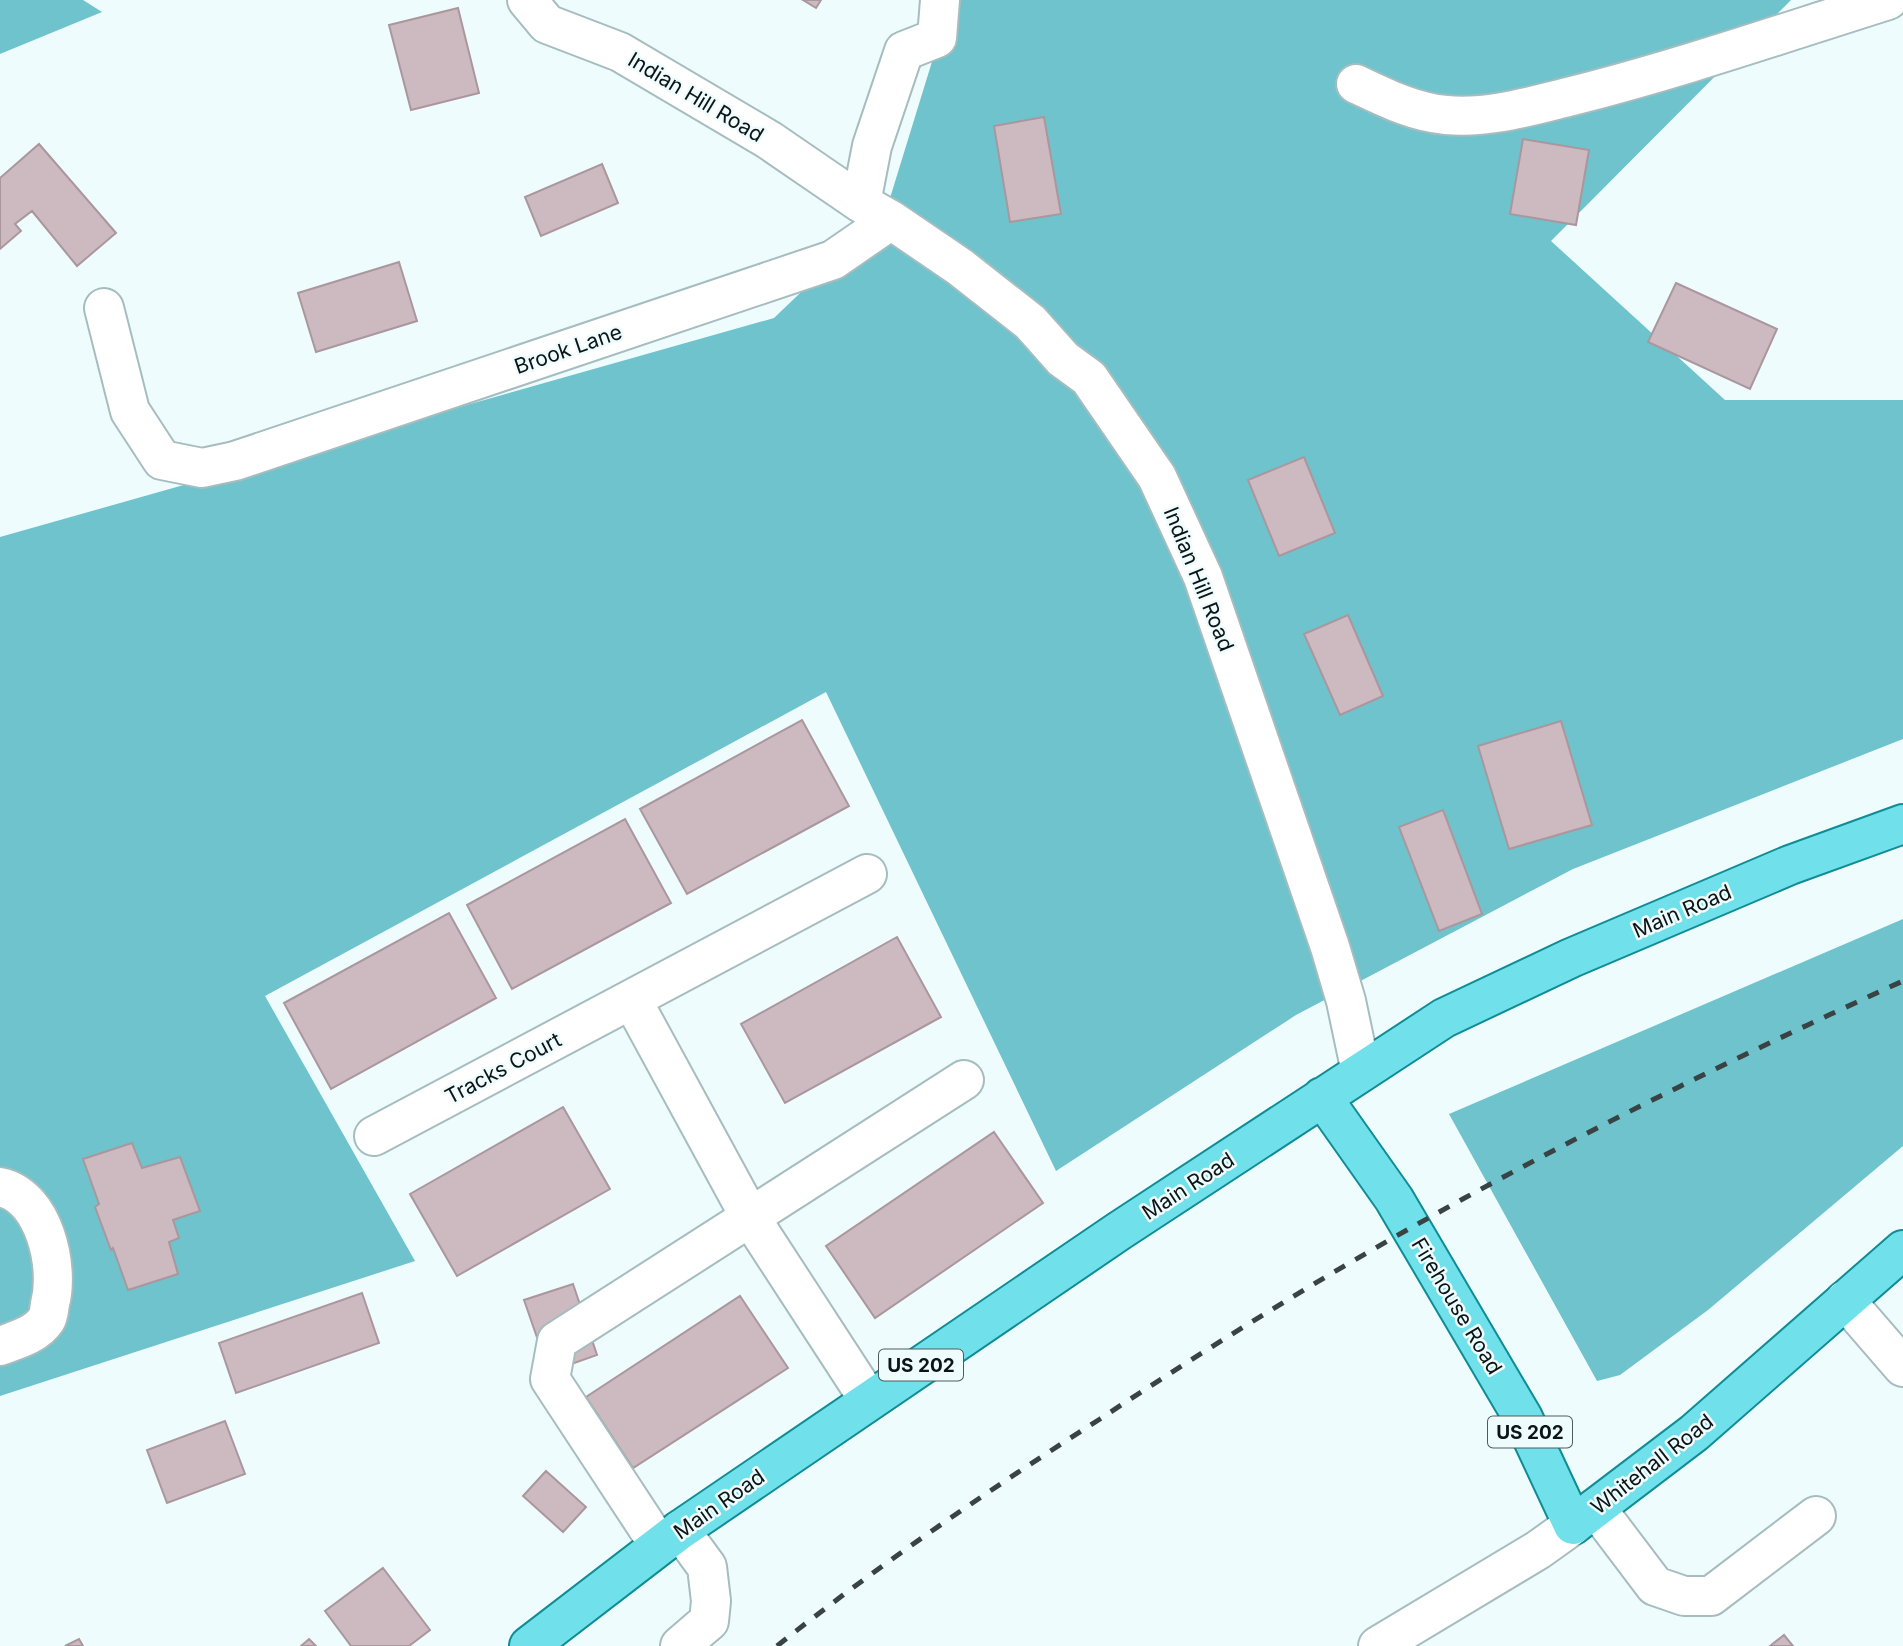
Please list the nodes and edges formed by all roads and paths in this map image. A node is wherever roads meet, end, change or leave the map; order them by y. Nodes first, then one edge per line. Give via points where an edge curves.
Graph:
1 (527, 0) edge
2 (940, 0) edge
3 (1888, 0) edge
4 (1356, 84) dead end
5 (876, 211) junction
6 (104, 308) dead end
7 (1903, 824) edge
8 (867, 874) dead end
9 (632, 1000) junction
10 (1361, 1072) junction
11 (964, 1080) dead end
12 (1322, 1097) junction
13 (374, 1136) dead end
14 (0, 1188) edge
15 (750, 1217) junction
16 (1903, 1250) edge
17 (1845, 1300) junction
18 (0, 1346) edge
19 (1903, 1367) edge
20 (869, 1400) junction
21 (1584, 1516) junction
22 (1816, 1516) dead end
23 (670, 1537) junction
24 (529, 1646) edge
25 (680, 1646) edge
26 (1378, 1646) edge

1 - 5 street, Indian Hill Road via 547,24 621,52 769,140
2 - 5 street via 937,38 904,51 872,146
3 - 4 street via 1630,81 1497,114 1424,112
5 - 6 street, Brook Lane via 833,260 235,461 202,468 162,460 130,411
5 - 10 street, Indian Hill Road via 960,267 1030,322 1063,359 1089,378 1157,477 1203,577 1330,947
7 - 10 main road, Main Road via 1790,865 1571,958 1444,1018
8 - 9 street, Tracks Court
9 - 13 street, Tracks Court
9 - 15 street
10 - 12 main road, Main Road
11 - 15 street
12 - 20 main road, Main Road / US 202
12 - 21 main road, Firehouse Road / US 202 via 1394,1199
14 - 18 street via 27,1201 44,1230 52,1257 53,1292 47,1320 28,1336
15 - 20 street
15 - 23 street via 557,1341 550,1379
16 - 17 main road, Whitehall Road
17 - 19 street
17 - 21 main road, Whitehall Road via 1694,1433
20 - 23 main road, Main Road / US 202
21 - 22 street via 1655,1586 1684,1596 1711,1596
21 - 26 street, Whitehall Road via 1538,1550
23 - 24 main road, Main Road / US 202
23 - 25 street via 707,1567 711,1601 709,1621

